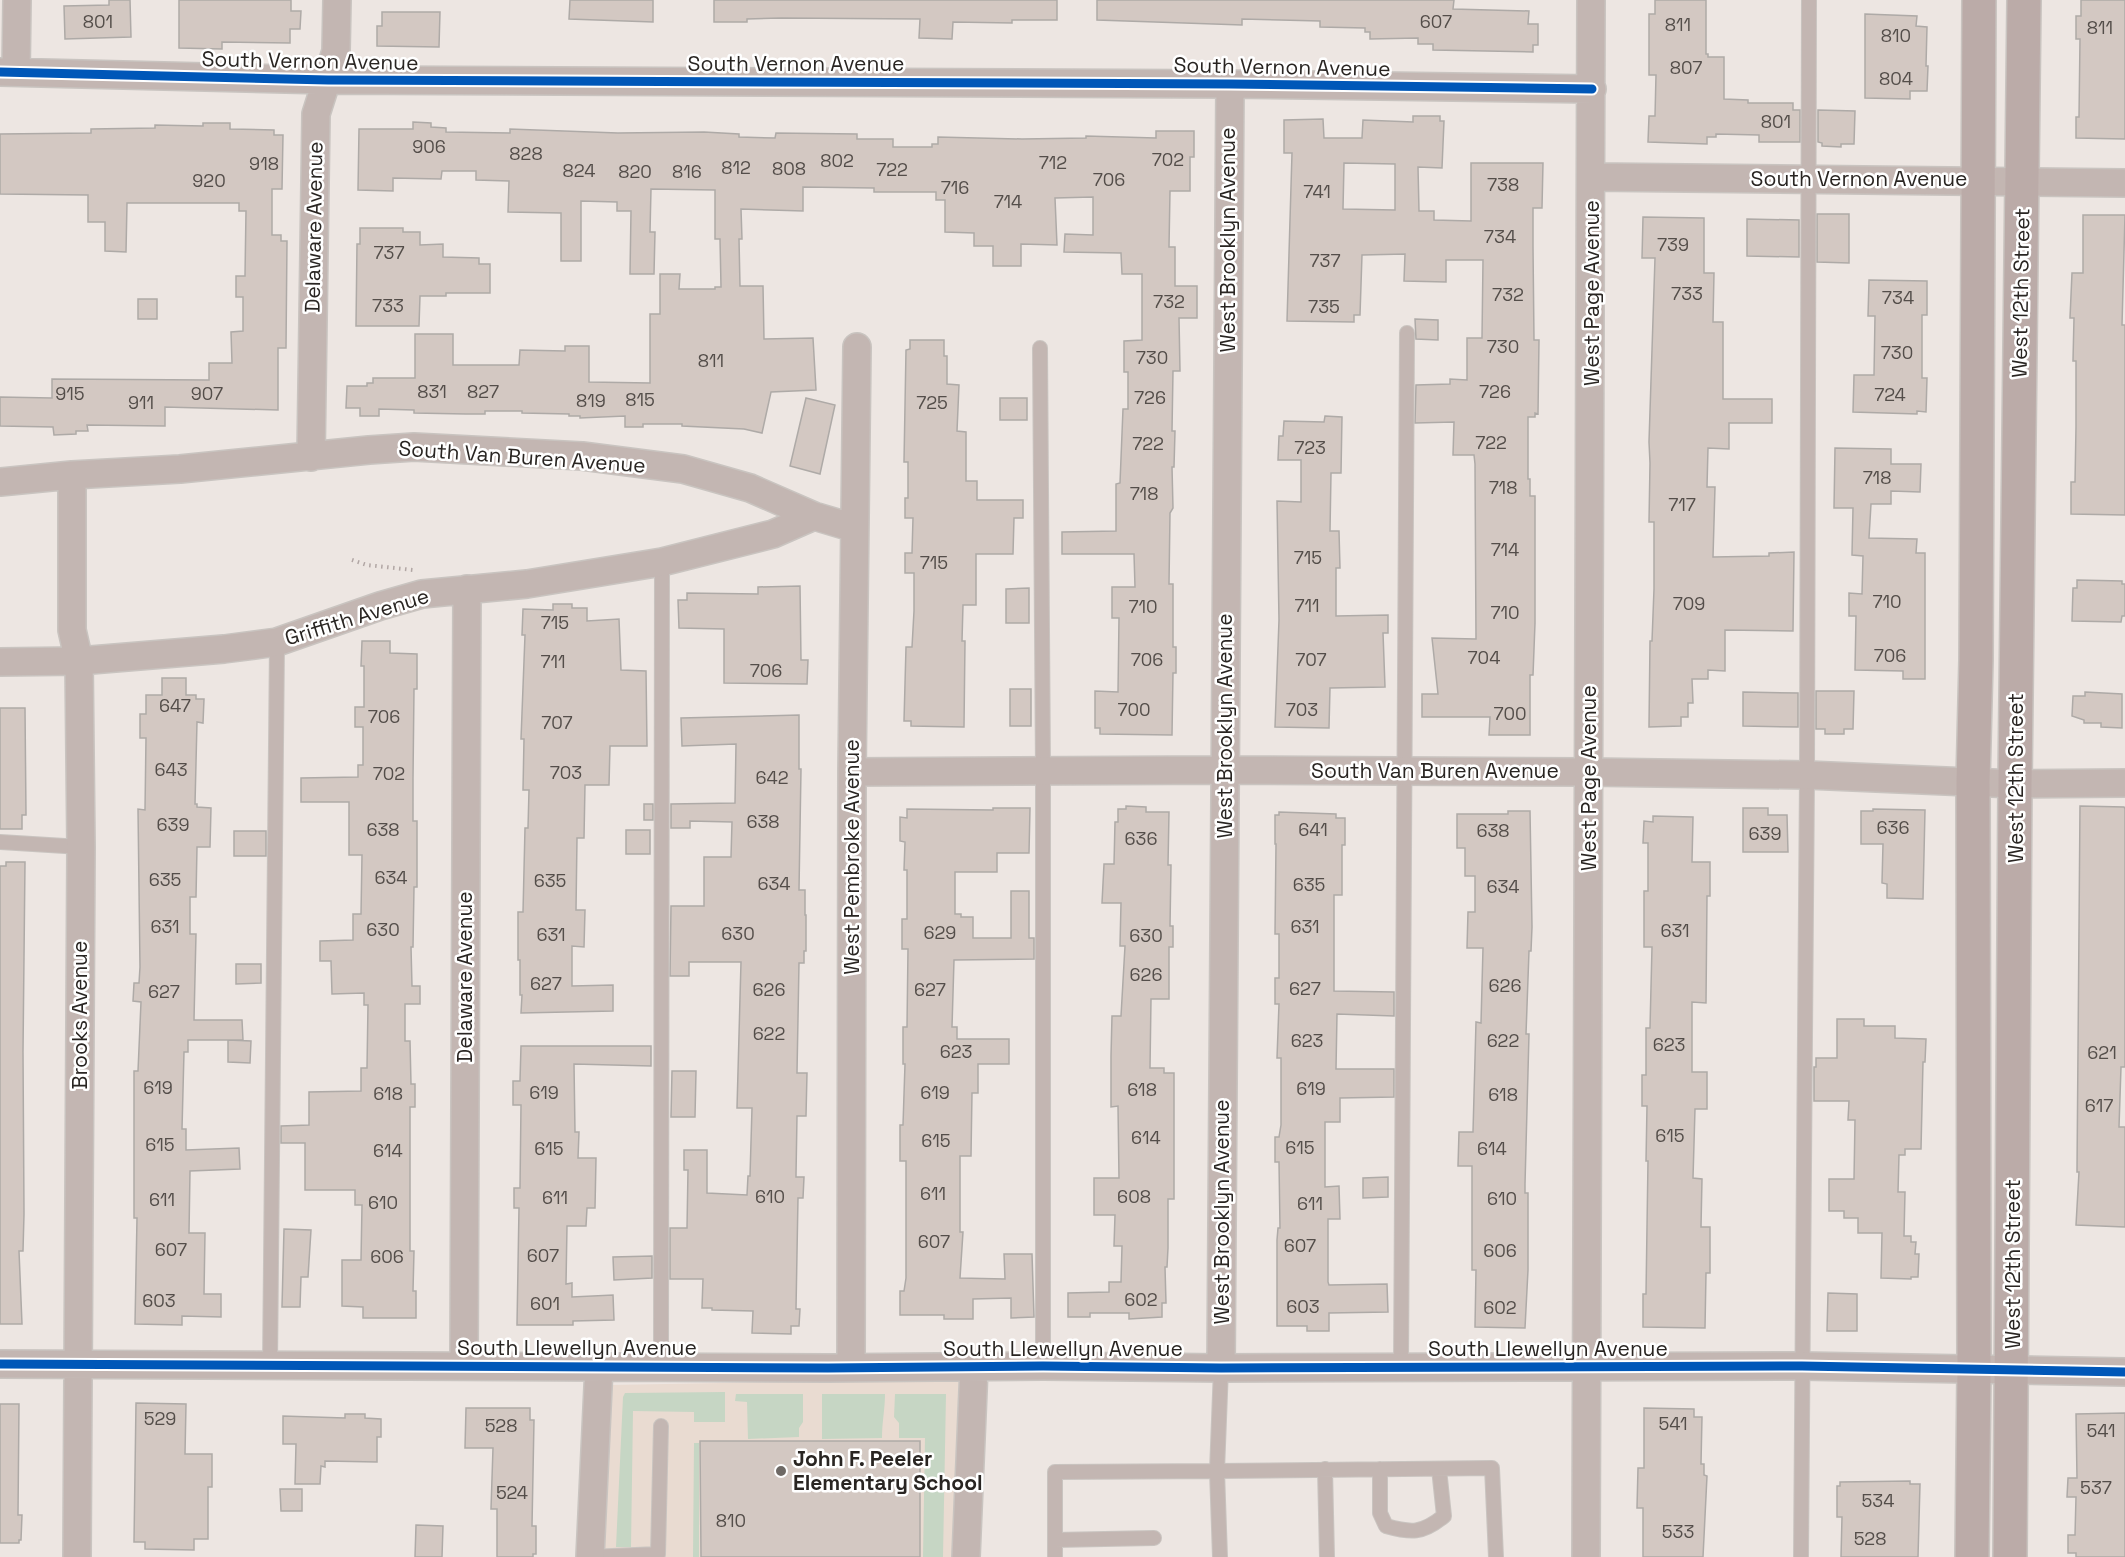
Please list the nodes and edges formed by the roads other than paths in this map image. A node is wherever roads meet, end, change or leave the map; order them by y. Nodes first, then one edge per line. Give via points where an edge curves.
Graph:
1 (16, 0) edge
2 (337, 0) edge
3 (1591, 0) edge
4 (1809, 0) edge
5 (1979, 0) edge
6 (2024, 0) edge
7 (8, 72) edge
8 (328, 80) junction
9 (1230, 84) junction
10 (1592, 88) junction
11 (1592, 177) junction
12 (1808, 180) junction
13 (1979, 180) junction
14 (2022, 181) junction
15 (2125, 183) edge
16 (1407, 333) dead end
17 (856, 347) dead end
18 (1040, 348) dead end
19 (311, 457) junction
20 (72, 475) junction
21 (0, 482) edge
22 (814, 516) junction
23 (854, 528) junction
24 (662, 562) junction
25 (467, 589) junction
26 (277, 642) junction
27 (80, 661) junction
28 (0, 662) edge
29 (1224, 770) junction
30 (1043, 771) junction
31 (1405, 771) junction
32 (852, 772) junction
33 (1589, 772) junction
34 (1807, 775) junction
35 (1973, 782) junction
36 (2125, 783) edge
37 (2015, 784) junction
38 (0, 842) edge
39 (81, 847) junction
40 (0, 1364) edge
41 (78, 1364) junction
42 (464, 1365) junction
43 (270, 1366) junction
44 (599, 1366) junction
45 (661, 1366) junction
46 (1043, 1366) junction
47 (1802, 1366) junction
48 (974, 1367) junction
49 (851, 1368) junction
50 (1221, 1368) junction
51 (1401, 1368) junction
52 (1587, 1368) junction
53 (1974, 1370) junction
54 (2013, 1370) junction
55 (2125, 1372) edge
56 (661, 1426) dead end
57 (1325, 1469) junction
58 (1380, 1469) junction
59 (1439, 1469) junction
60 (1217, 1471) junction
61 (1154, 1538) dead end
62 (1055, 1540) junction
63 (77, 1557) edge
64 (590, 1557) edge
65 (966, 1557) edge
66 (1055, 1557) edge
67 (1220, 1557) edge
68 (1327, 1557) edge
69 (1496, 1557) edge
70 (1586, 1557) edge
71 (1801, 1557) edge
72 (1972, 1557) edge
73 (2010, 1557) edge

1 - 7 street
2 - 8 street, Delaware Avenue via 336,51
3 - 10 street, West Page Avenue
4 - 12 lane
5 - 13 main road, West 12th Street
6 - 14 main road, West 12th Street
7 - 8 street, South Vernon Avenue
8 - 9 street, South Vernon Avenue
8 - 19 street, Delaware Avenue via 316,114
9 - 10 street, South Vernon Avenue
9 - 29 street, West Brooklyn Avenue
10 - 11 street, West Page Avenue
11 - 12 street, South Vernon Avenue
11 - 33 street, West Page Avenue
12 - 13 street, South Vernon Avenue
12 - 34 lane
13 - 14 street, South Vernon Avenue
13 - 35 main road, West 12th Street
14 - 15 street, South Vernon Avenue
14 - 37 main road, West 12th Street
16 - 31 lane
17 - 23 street, West Pembroke Avenue
18 - 30 lane
19 - 20 street, South Van Buren Avenue
19 - 22 street, South Van Buren Avenue via 414,447 582,456 683,469 750,488
20 - 21 street, South Van Buren Avenue
20 - 27 street, Brooks Avenue via 72,630
22 - 23 street, South Van Buren Avenue
22 - 24 street, Griffith Avenue via 773,534
23 - 32 street, West Pembroke Avenue
24 - 25 street, Griffith Avenue via 527,584
24 - 45 lane
25 - 26 street, Griffith Avenue via 422,594
25 - 42 street, Delaware Avenue
26 - 27 street, Griffith Avenue
26 - 43 lane
27 - 28 street, Griffith Avenue
27 - 39 street, Brooks Avenue
29 - 30 street, South Van Buren Avenue
29 - 31 street, South Van Buren Avenue
29 - 50 street, West Brooklyn Avenue
30 - 32 street, South Van Buren Avenue
30 - 46 lane
31 - 33 street, South Van Buren Avenue
31 - 51 lane
32 - 49 street, West Pembroke Avenue
33 - 34 street, South Van Buren Avenue
33 - 52 street, West Page Avenue
34 - 35 street, South Van Buren Avenue
34 - 47 lane
35 - 37 street, South Van Buren Avenue
35 - 53 main road, West 12th Street
36 - 37 street, South Van Buren Avenue
37 - 54 main road, West 12th Street
38 - 39 lane
39 - 41 street, Brooks Avenue
40 - 41 street, South Llewellyn Avenue
41 - 43 street, South Llewellyn Avenue
41 - 63 street, Brooks Avenue
42 - 43 street, South Llewellyn Avenue
42 - 44 street, South Llewellyn Avenue
44 - 45 street, South Llewellyn Avenue
44 - 64 street
45 - 49 street, South Llewellyn Avenue
46 - 48 street, South Llewellyn Avenue
46 - 50 street, South Llewellyn Avenue
47 - 52 street, South Llewellyn Avenue
47 - 53 street, South Llewellyn Avenue
47 - 71 lane
48 - 49 street, South Llewellyn Avenue
48 - 65 street
50 - 51 street, South Llewellyn Avenue
50 - 60 lane
51 - 52 street, South Llewellyn Avenue
52 - 70 street, West Page Avenue
53 - 54 street, South Llewellyn Avenue
53 - 72 main road, West 12th Street
54 - 55 street, South Llewellyn Avenue
54 - 73 main road, West 12th Street
56 - 64 lane via 658,1554
57 - 58 lane
57 - 60 lane
57 - 68 lane
58 - 59 lane
58 - 59 lane via 1380,1513 1386,1526 1405,1531 1429,1528 1444,1516
59 - 69 lane via 1492,1468
60 - 62 lane via 1055,1472
60 - 67 lane
61 - 62 lane
62 - 66 lane

